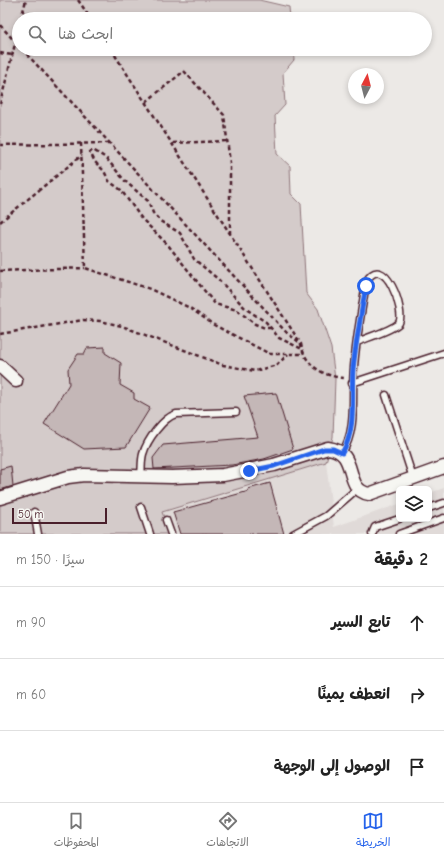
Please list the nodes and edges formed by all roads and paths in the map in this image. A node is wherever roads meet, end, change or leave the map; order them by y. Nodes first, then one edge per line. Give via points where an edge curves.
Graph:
1 (26, 0) edge
2 (78, 0) edge
3 (23, 12) edge
4 (86, 12) edge
5 (0, 25) edge
6 (12, 38) edge
7 (0, 53) edge
8 (12, 55) joint
9 (29, 56) edge
10 (116, 56) edge
11 (146, 102) junction
12 (0, 104) edge
13 (228, 141) junction
14 (81, 143) junction
15 (110, 143) junction
16 (172, 143) junction
17 (0, 145) edge
18 (82, 155) junction
19 (0, 222) edge
20 (230, 234) junction
21 (85, 268) junction
22 (0, 271) edge
23 (271, 328) junction
24 (0, 334) edge
25 (357, 342) junction
26 (301, 344) junction
27 (302, 349) junction
28 (444, 352) edge
29 (288, 354) junction
30 (303, 354) junction
31 (0, 366) edge
32 (16, 381) dead end
33 (353, 381) junction
34 (386, 395) dead end
35 (236, 412) dead end
36 (342, 453) junction
37 (444, 467) edge
38 (141, 476) junction
39 (413, 478) junction
40 (357, 489) junction
41 (0, 498) edge
42 (444, 503) edge
43 (141, 507) dead end
44 (432, 507) edge
45 (34, 512) dead end
46 (444, 518) edge
47 (166, 520) dead end
48 (396, 520) edge
49 (38, 534) edge
50 (150, 534) edge
51 (171, 534) edge
52 (293, 534) edge
53 (372, 534) edge
54 (399, 534) edge

1 - 3 path
2 - 4 path
5 - 6 path
7 - 8 path
8 - 12 path
9 - 15 path
10 - 11 path
11 - 13 path via 184,71 224,116
11 - 16 path
13 - 16 path
13 - 20 path
14 - 15 path
14 - 17 path
14 - 18 path
15 - 26 path via 286,333
16 - 20 path
18 - 19 path
18 - 21 path
20 - 26 path
21 - 22 path
21 - 29 path via 150,289 190,308 214,325 270,354
23 - 23 path via 246,309 219,280 194,259 180,233 160,221 148,201 125,181 106,158 93,150 90,152 109,181 121,190 142,219 168,245 215,304 237,310 255,324
23 - 27 path via 279,338
24 - 29 path via 83,320 100,321 122,326 223,365 255,371 277,365
25 - 25 lane via 366,282 372,275 384,274 390,280 401,312 400,320 396,326
25 - 33 lane
26 - 27 path
27 - 30 path
28 - 33 lane
29 - 30 path
30 - 33 path via 311,365 329,376
31 - 32 street
33 - 36 lane via 351,432
34 - 39 lane
35 - 38 lane via 176,414 168,417 146,447
36 - 38 street via 324,449 274,466 223,475
36 - 40 street via 348,461
37 - 39 street
38 - 41 street via 68,476
39 - 40 street via 373,493 364,493
40 - 52 lane via 326,516
42 - 44 lane
43 - 50 lane
45 - 49 lane
46 - 54 lane
47 - 51 lane
48 - 53 lane via 375,527

